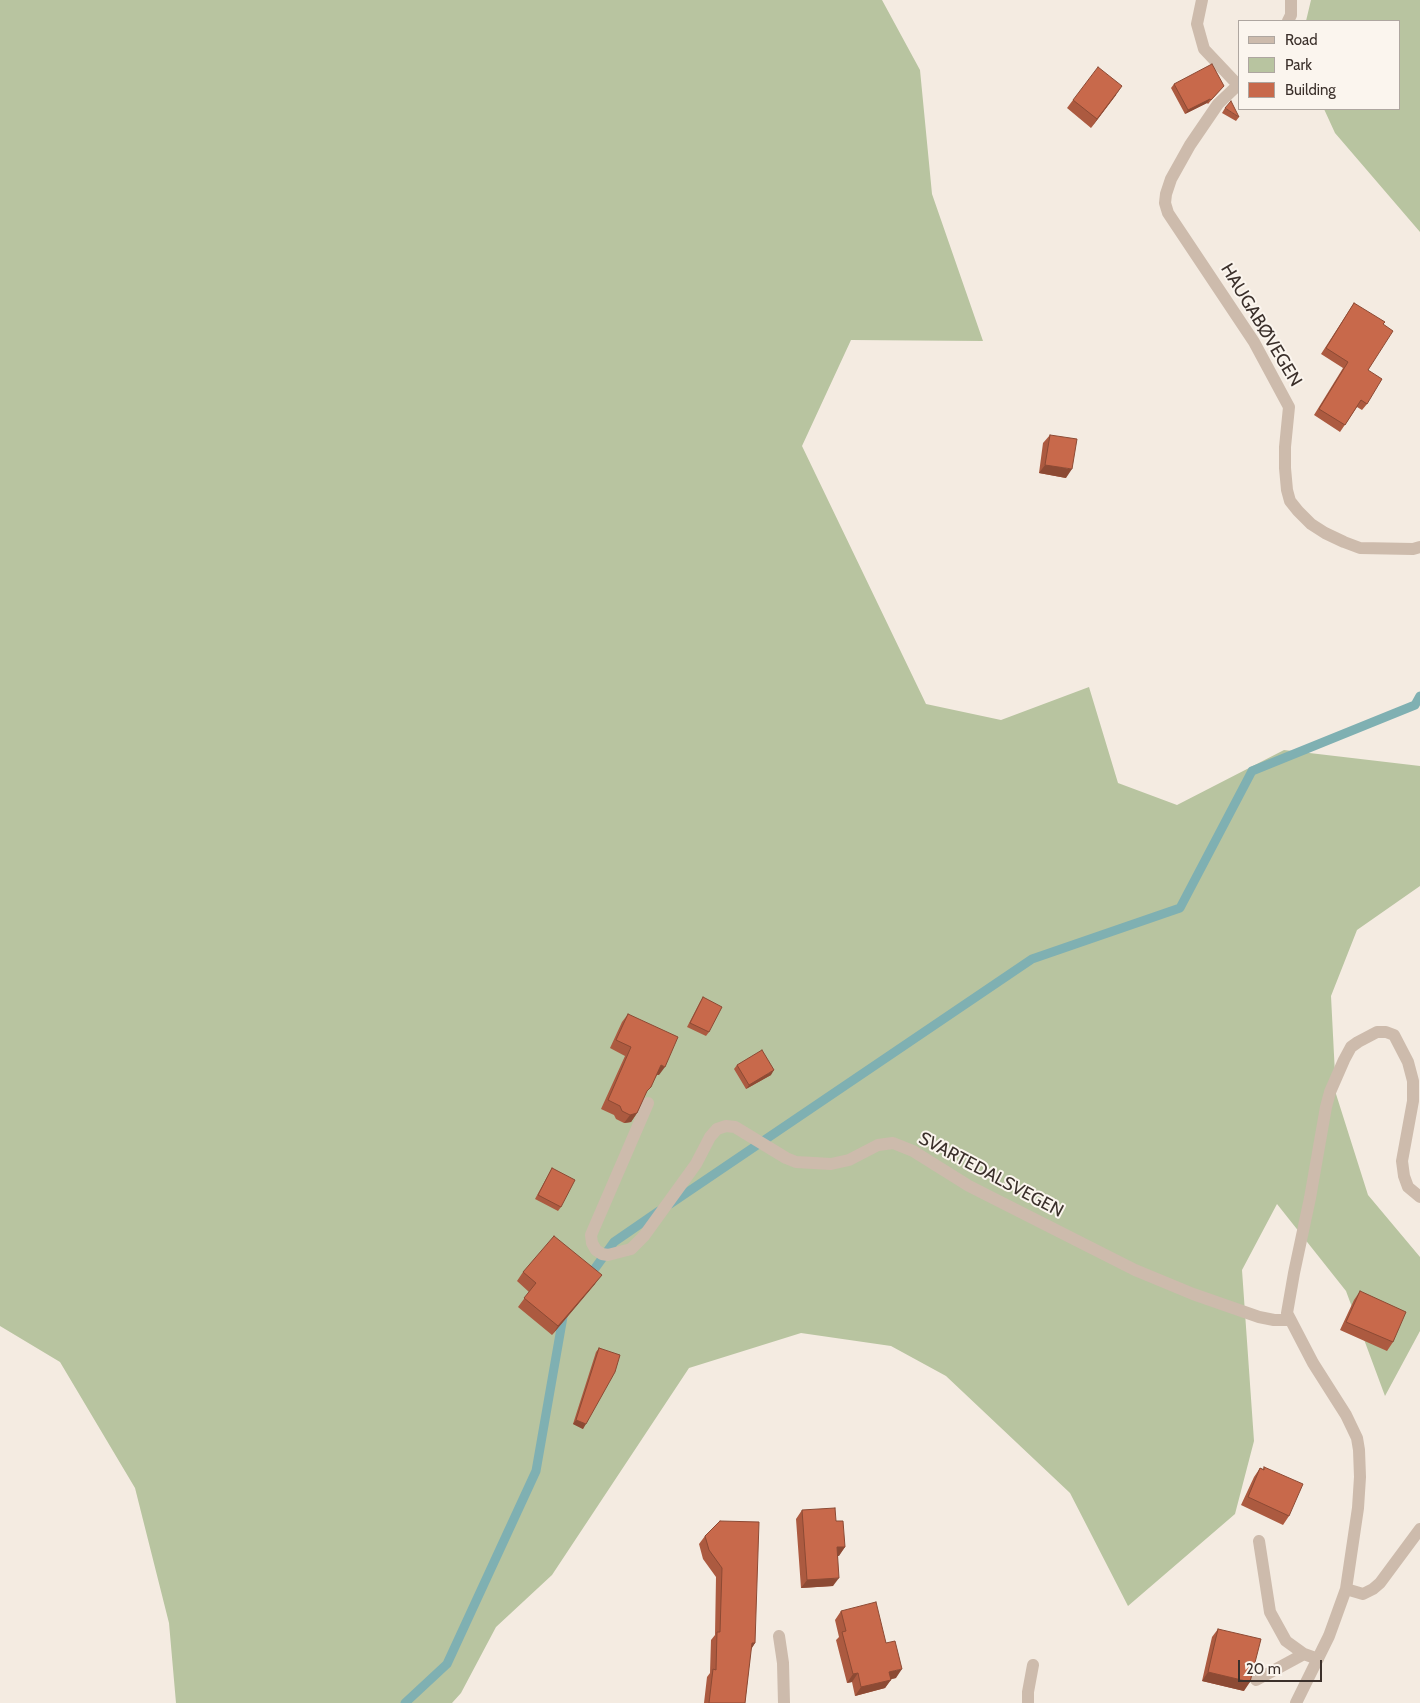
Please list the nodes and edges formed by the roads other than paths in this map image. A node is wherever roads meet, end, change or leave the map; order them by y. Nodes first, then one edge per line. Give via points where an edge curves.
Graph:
1 (1202, 0) edge
2 (1291, 0) edge
3 (1288, 20) edge
4 (1238, 84) edge
5 (1420, 547) edge
6 (648, 1103) edge
7 (1420, 1197) edge
8 (1290, 1320) junction
9 (1420, 1529) edge
10 (1259, 1541) dead end
11 (1346, 1589) junction
12 (779, 1636) dead end
13 (1304, 1654) junction
14 (1318, 1660) junction
15 (1033, 1665) dead end
16 (1256, 1680) edge
17 (1301, 1701) edge
18 (784, 1703) edge
19 (1028, 1703) edge

1 - 4 street via 1197,24 1204,49
2 - 3 street
4 - 5 street, HAUGABØVEGEN via 1218,104 1171,179 1165,203 1168,214 1254,342 1290,407 1285,468 1290,501 1311,524 1360,548 1413,550
6 - 8 street, SVARTEDALSVEGEN via 591,1235 596,1250 602,1254 631,1249 644,1236 696,1164 710,1137 717,1129 726,1126 735,1127 796,1162 831,1164 849,1160 878,1145 893,1143 913,1151 969,1186 1135,1270 1259,1317
7 - 8 street via 1408,1187 1402,1161 1413,1101 1413,1081 1408,1062 1394,1035 1377,1032 1351,1047 1330,1092 1294,1273 1287,1313
8 - 11 street via 1357,1438 1358,1508
9 - 11 street via 1374,1589 1363,1594
10 - 13 street via 1270,1612 1286,1641
11 - 14 street
12 - 18 street
13 - 14 street
13 - 16 street
14 - 17 street
15 - 19 street

